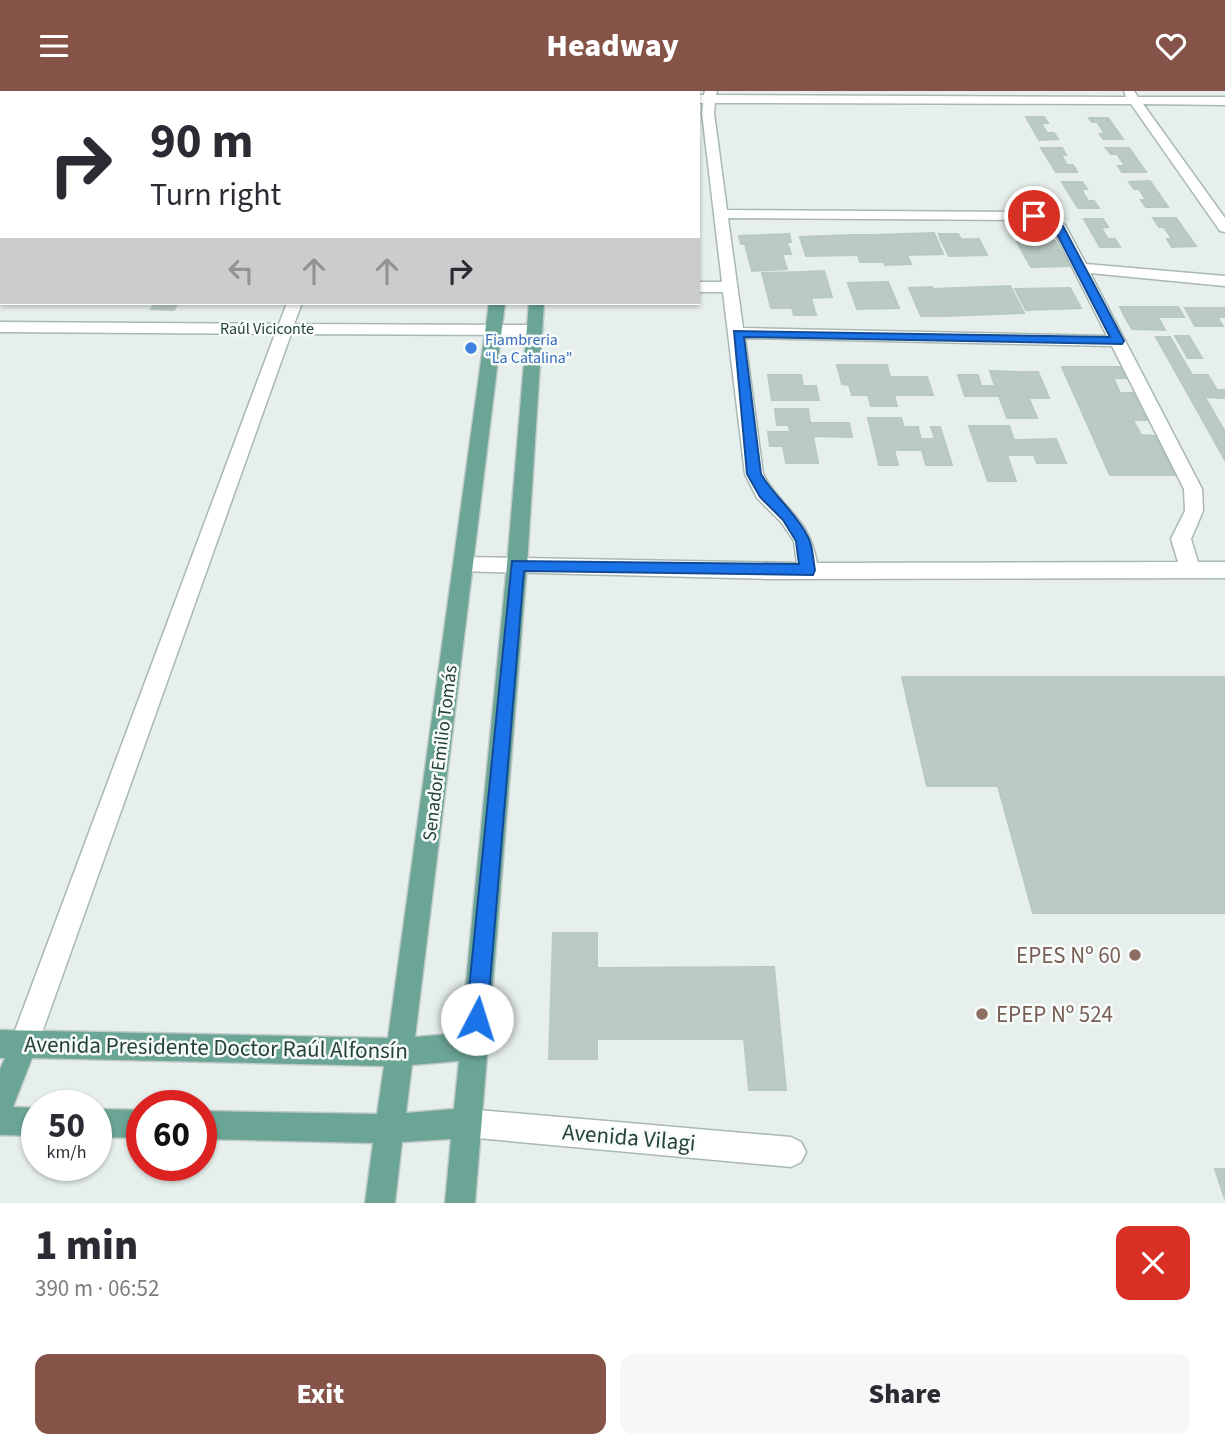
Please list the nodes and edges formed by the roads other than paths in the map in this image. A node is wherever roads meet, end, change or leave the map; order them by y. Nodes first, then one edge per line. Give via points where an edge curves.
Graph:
1 (706, 96) edge
2 (1131, 96) edge
3 (1225, 101) edge
4 (1209, 206) junction
5 (1225, 206) edge
6 (721, 214) junction
7 (1225, 228) edge
8 (1080, 268) junction
9 (1225, 281) edge
10 (700, 287) edge
11 (732, 288) junction
12 (293, 305) edge
13 (498, 305) edge
14 (537, 305) edge
15 (0, 327) edge
16 (285, 327) junction
17 (535, 330) junction
18 (494, 331) junction
19 (738, 333) junction
20 (1118, 341) junction
21 (463, 565) junction
22 (517, 565) junction
23 (808, 570) junction
24 (1190, 570) junction
25 (1225, 570) edge
26 (12, 1044) edge
27 (474, 1046) junction
28 (400, 1052) junction
29 (0, 1105) edge
30 (0, 1121) edge
31 (21, 1122) edge
32 (466, 1123) junction
33 (217, 1125) edge
34 (389, 1129) junction
35 (791, 1152) dead end
36 (380, 1203) edge
37 (460, 1203) edge

1 - 2 street
1 - 6 street
2 - 3 street
2 - 4 street
4 - 5 street
4 - 7 street
6 - 8 street via 1034,216 1060,228
6 - 11 street
8 - 9 street
8 - 20 street
10 - 11 street
11 - 19 street
12 - 16 street
13 - 18 main road, Senador Emilio Tomás
14 - 17 main road
15 - 16 street, Raúl Viciconte
16 - 18 street, Raúl Viciconte
16 - 26 street
17 - 18 street, Raúl Viciconte
17 - 22 main road
18 - 21 main road, Senador Emilio Tomás
19 - 20 street
19 - 23 street via 754,474 803,540
20 - 24 street via 1193,489 1194,511 1181,539
21 - 22 street
21 - 28 main road, Senador Emilio Tomás
22 - 23 street
22 - 27 main road
23 - 24 street
24 - 25 street
26 - 28 main road, Avenida Presidente Doctor Raúl Alfonsín
26 - 29 main road
27 - 28 main road, Avenida Presidente Doctor Raúl Alfonsín
27 - 32 main road
28 - 34 main road, Senador Emilio Tomás
30 - 31 main road
32 - 34 main road
32 - 35 street, Avenida Vilagi
32 - 37 main road
33 - 34 main road
34 - 36 main road, Senador Emilio Tomás

